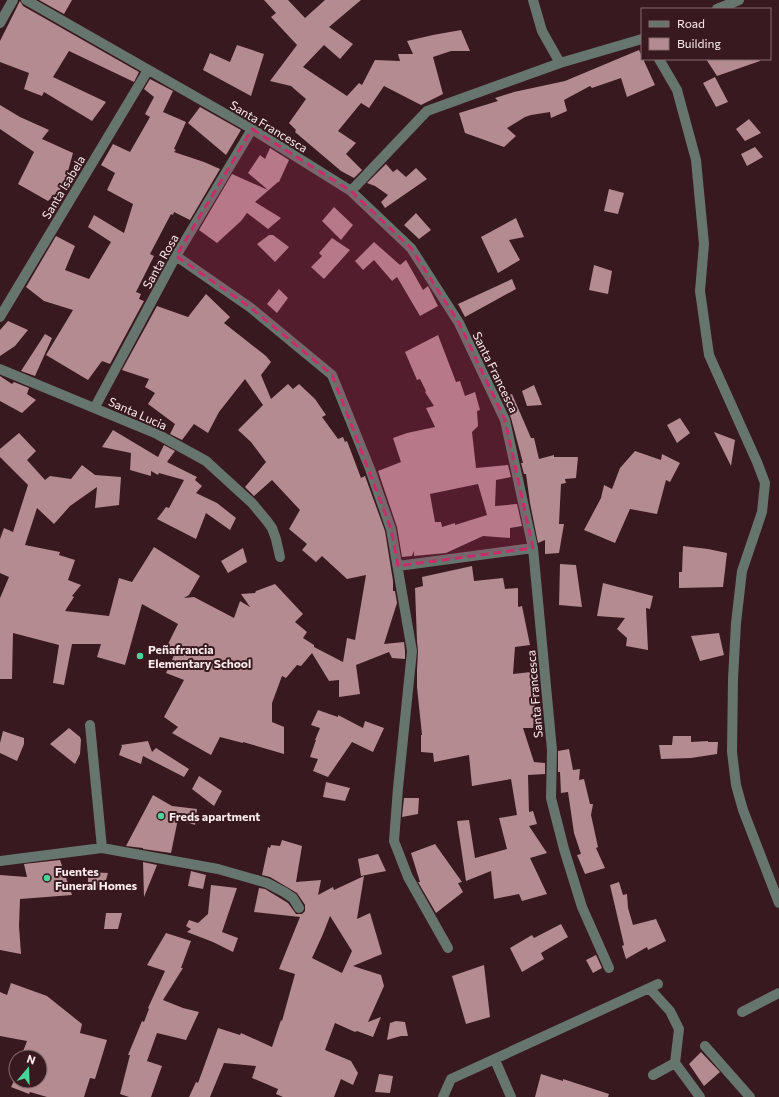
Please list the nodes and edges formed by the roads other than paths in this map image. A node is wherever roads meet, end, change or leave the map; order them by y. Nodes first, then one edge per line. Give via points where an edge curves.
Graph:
1 (13, 0) edge
2 (26, 0) edge
3 (533, 0) edge
4 (739, 0) edge
5 (719, 8) edge
6 (0, 23) edge
7 (641, 39) edge
8 (660, 60) edge
9 (560, 63) junction
10 (148, 70) junction
11 (252, 129) junction
12 (351, 191) junction
13 (176, 256) junction
14 (0, 317) edge
15 (0, 369) edge
16 (95, 407) junction
17 (533, 548) junction
18 (280, 557) dead end
19 (398, 566) junction
20 (90, 725) dead end
21 (102, 848) junction
22 (0, 861) edge
23 (779, 903) edge
24 (299, 908) dead end
25 (448, 948) dead end
26 (608, 968) dead end
27 (779, 993) edge
28 (742, 1012) dead end
29 (705, 1046) dead end
30 (495, 1060) junction
31 (675, 1063) junction
32 (653, 1075) dead end
33 (443, 1097) edge
34 (511, 1097) edge
35 (700, 1097) edge
36 (750, 1097) edge

1 - 6 street
2 - 10 street, Santa Francesca
3 - 9 street via 542,31
4 - 5 street
7 - 9 street
8 - 23 street via 677,90 696,160 704,244 700,291 708,356 765,484 762,512 742,571 736,637 732,752 736,785 743,810
9 - 12 street via 427,111
10 - 11 street, Santa Francesca
10 - 14 street, Santa Isabela
11 - 12 street, Santa Francesca
11 - 13 street, Santa Rosa
12 - 17 street, Santa Francesca via 411,248 458,323 505,420
13 - 16 street, Santa Rosa
13 - 19 street via 251,308 332,375 370,469 388,522
15 - 16 street, Santa Lucia
16 - 18 street, Santa Lucia via 157,434 206,461 252,503 272,528
17 - 19 street
17 - 26 street, Santa Francesca via 552,750 551,798 582,907
19 - 25 street via 412,651 394,841 408,877
20 - 21 street
21 - 22 street
21 - 24 street via 218,869 267,883 293,898
27 - 28 street
29 - 36 street
30 - 31 street via 654,987 678,1029
30 - 33 street via 451,1079
30 - 34 street
31 - 32 street
31 - 35 street

